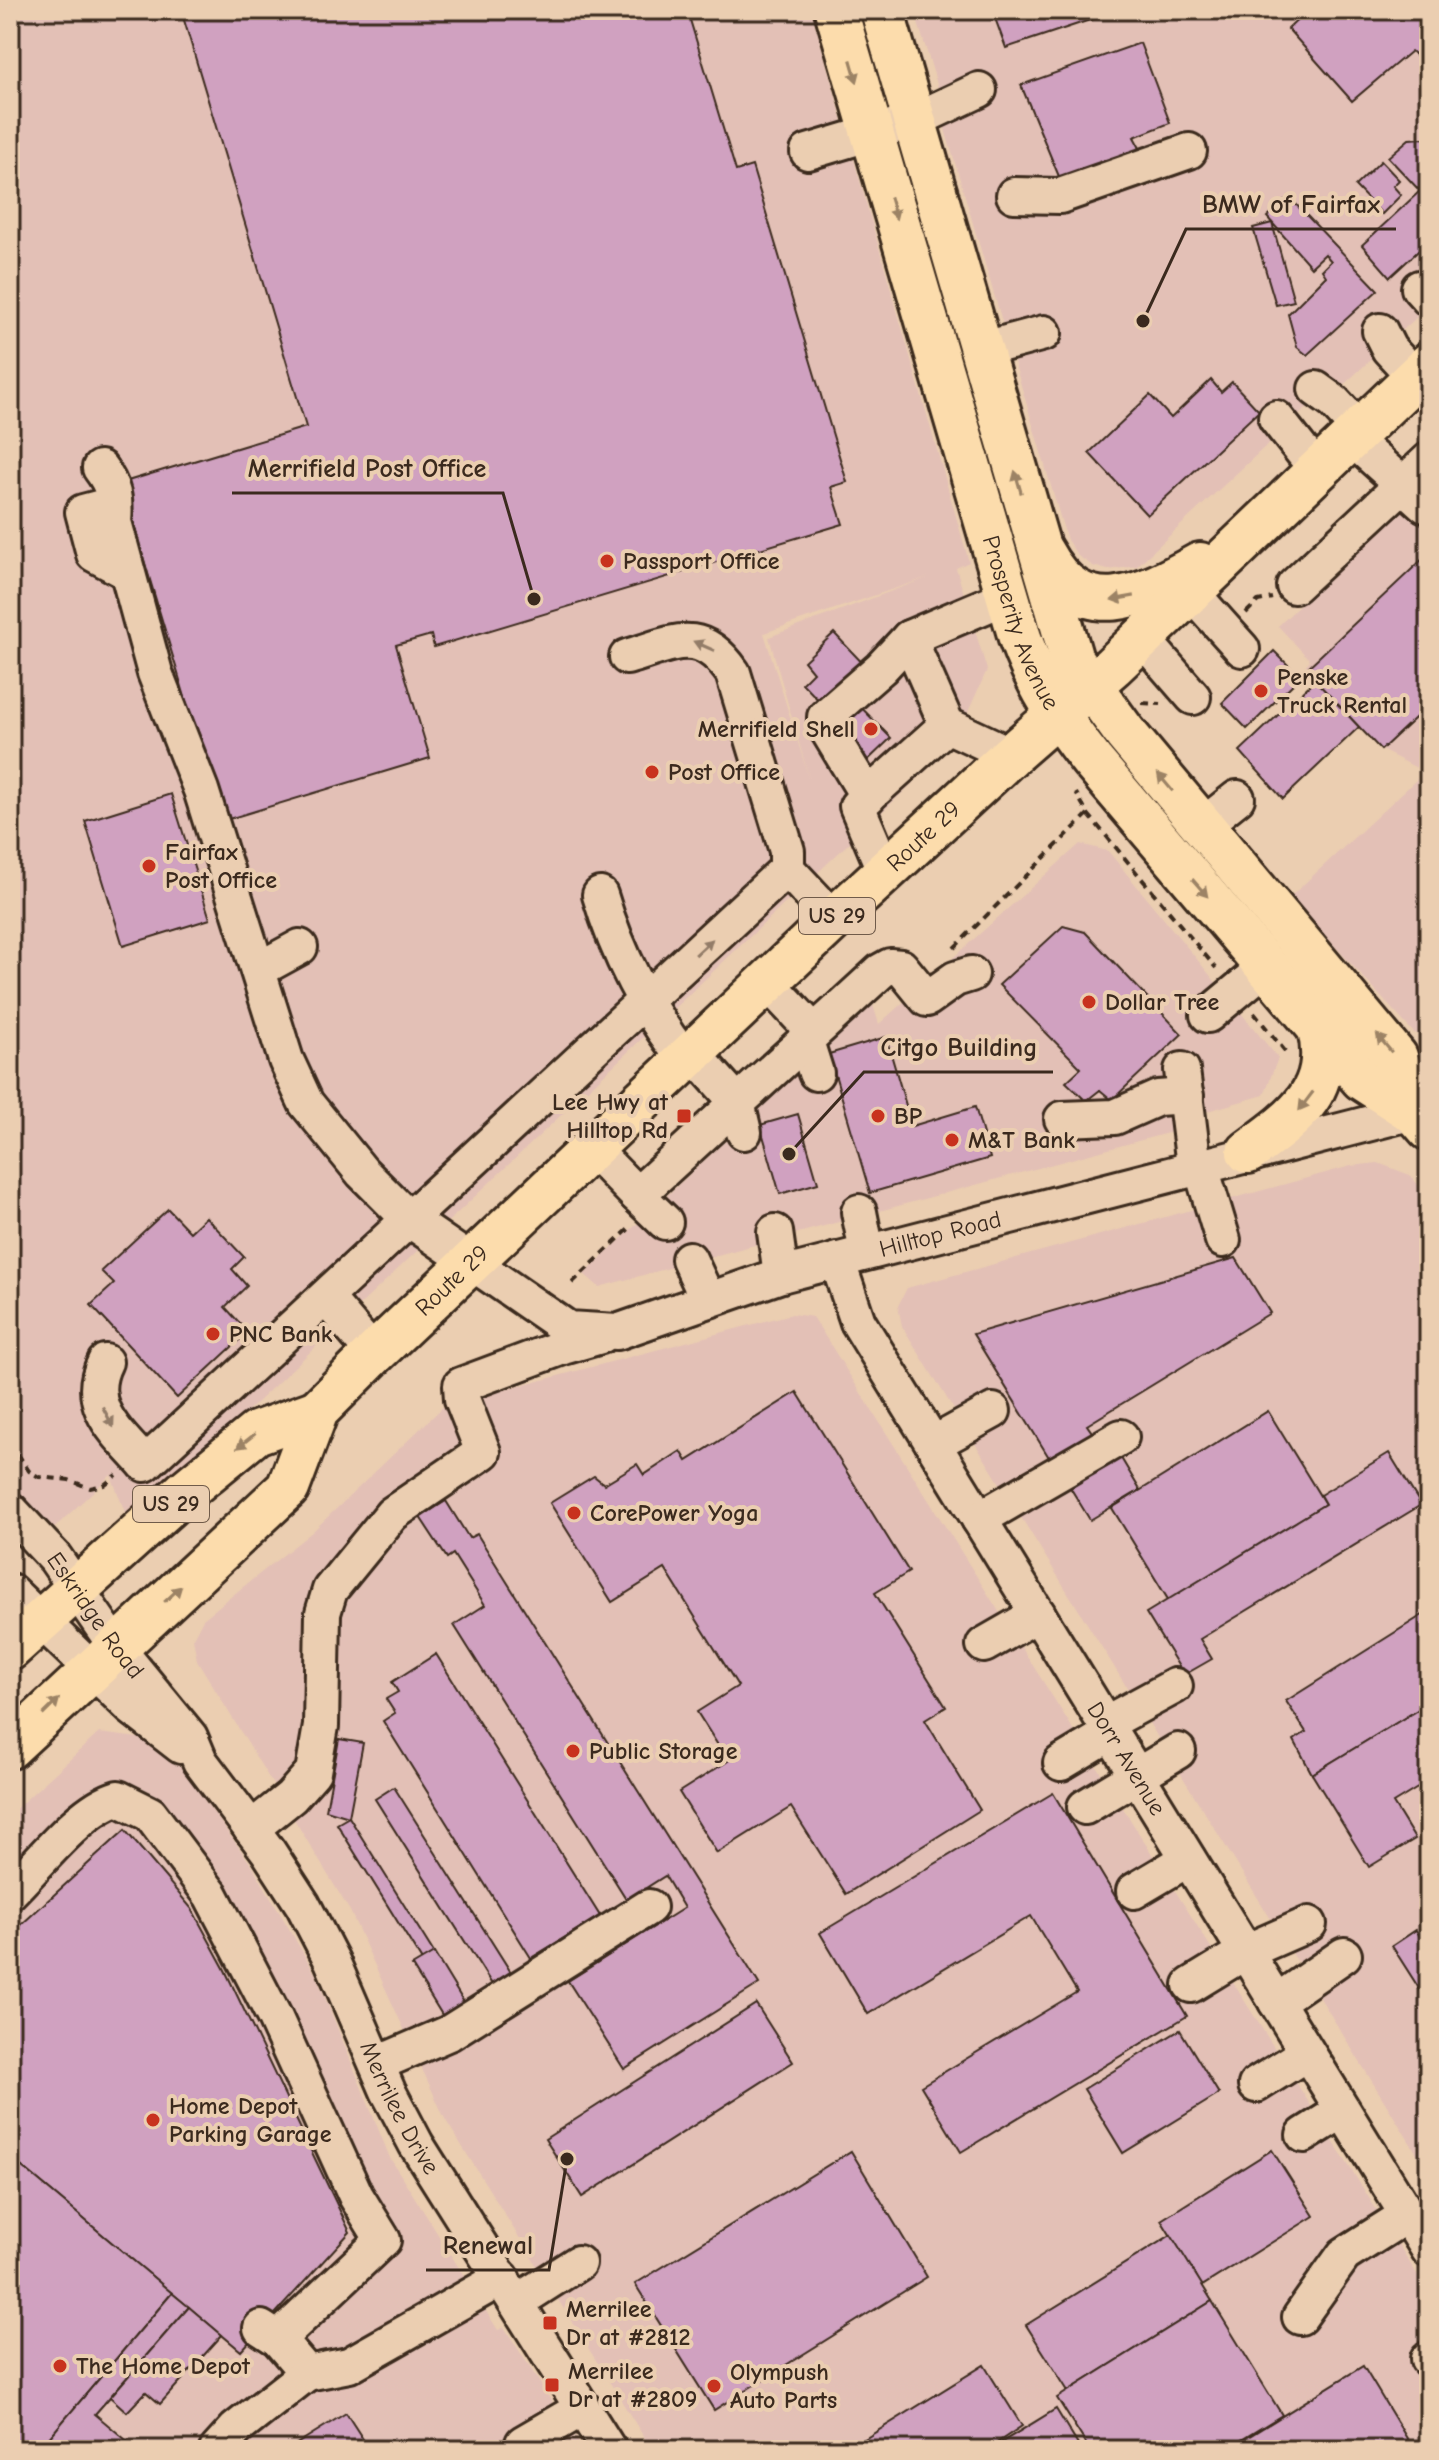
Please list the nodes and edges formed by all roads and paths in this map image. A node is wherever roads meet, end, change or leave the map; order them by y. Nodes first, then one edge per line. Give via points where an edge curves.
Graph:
1 (836, 10) edge
2 (882, 10) edge
3 (979, 90) dead end
4 (915, 120) junction
5 (872, 133) junction
6 (1189, 151) dead end
7 (808, 152) dead end
8 (1014, 195) dead end
9 (1380, 331) dead end
10 (1044, 333) dead end
11 (980, 350) junction
12 (1422, 371) edge
13 (1316, 389) dead end
14 (1276, 418) dead end
15 (1355, 434) junction
16 (106, 456) dead end
17 (1429, 460) edge
18 (1317, 470) junction
19 (1414, 495) junction
20 (1031, 525) junction
21 (1243, 541) junction
22 (1295, 586) joint
23 (1191, 592) junction
24 (1008, 596) junction
25 (909, 638) junction
26 (1142, 638) junction
27 (1237, 644) joint
28 (627, 657) dead end
29 (1088, 688) junction
30 (1193, 697) dead end
31 (1056, 715) junction
32 (947, 725) junction
33 (1011, 755) junction
34 (1076, 786) dead end
35 (868, 797) junction
36 (1237, 798) dead end
37 (1088, 814) junction
38 (1202, 826) junction
39 (787, 869) junction
40 (885, 872) junction
41 (600, 895) dead end
42 (834, 919) junction
43 (298, 937) dead end
44 (254, 956) junction
45 (1267, 966) junction
46 (1216, 968) dead end
47 (971, 974) dead end
48 (767, 982) junction
49 (916, 982) junction
50 (647, 1000) junction
51 (1245, 1002) dead end
52 (1208, 1015) dead end
53 (1319, 1029) junction
54 (809, 1035) junction
55 (688, 1055) junction
56 (1294, 1067) dead end
57 (816, 1073) dead end
58 (741, 1117) junction
59 (1424, 1117) edge
60 (1062, 1119) dead end
61 (592, 1149) junction
62 (1248, 1152) junction
63 (1197, 1165) junction
64 (637, 1195) junction
65 (859, 1212) dead end
66 (410, 1220) junction
67 (665, 1222) dead end
68 (775, 1232) dead end
69 (1223, 1240) dead end
70 (852, 1256) junction
71 (689, 1259) dead end
72 (474, 1261) junction
73 (781, 1275) junction
74 (327, 1299) junction
75 (708, 1300) junction
76 (617, 1332) junction
77 (374, 1354) junction
78 (105, 1362) dead end
79 (317, 1411) junction
80 (993, 1411) dead end
81 (1121, 1437) dead end
82 (10, 1442) edge
83 (933, 1444) junction
84 (142, 1460) junction
85 (10, 1510) edge
86 (979, 1519) junction
87 (10, 1591) edge
88 (76, 1592) junction
89 (1038, 1614) junction
90 (42, 1622) junction
91 (984, 1645) dead end
92 (10, 1649) edge
93 (106, 1658) junction
94 (150, 1685) joint
95 (1175, 1686) dead end
96 (1108, 1728) junction
97 (10, 1747) edge
98 (1178, 1751) dead end
99 (200, 1761) junction
100 (1061, 1763) dead end
101 (1137, 1776) junction
102 (1085, 1807) dead end
103 (251, 1829) junction
104 (1188, 1859) junction
105 (1134, 1891) dead end
106 (10, 1892) edge
107 (649, 1907) dead end
108 (1309, 1924) dead end
109 (1245, 1952) junction
110 (1344, 1955) dead end
111 (1191, 1985) dead end
112 (1276, 2002) junction
113 (1307, 2053) junction
114 (377, 2064) junction
115 (1256, 2085) dead end
116 (1342, 2111) junction
117 (1304, 2135) dead end
118 (1421, 2230) edge
119 (578, 2263) dead end
120 (510, 2290) junction
121 (1300, 2317) dead end
122 (307, 2373) junction
123 (583, 2408) junction
124 (523, 2443) dead end
125 (217, 2450) edge
126 (609, 2450) edge

1 -> 5 main road, Prosperity Avenue
2 - 4 main road, Prosperity Avenue
3 - 4 street
4 - 5 street
4 - 11 main road, Prosperity Avenue
5 - 7 street
5 -> 24 main road, Prosperity Avenue
6 - 8 street via 1060,196
9 - 12 street via 1389,349
10 - 11 street
20 -> 11 main road, Prosperity Avenue
12 - 15 main road, Route 29 / US 29
13 - 15 street via 1334,402
14 - 18 street
15 - 18 main road, Route 29 / US 29
15 - 19 street
16 - 44 street, Hilltop Road via 116,503 108,515 155,673 201,790
17 - 19 street
18 - 21 main road, Route 29 / US 29
19 - 22 street
21 -> 20 main road via 1152,590 1103,600 1074,588 1055,570
20 - 29 main road, Prosperity Avenue via 1066,649
21 - 23 main road, Route 29 / US 29
22 - 27 path via 1251,606
23 - 26 main road, Route 29 / US 29
23 - 27 street
24 - 25 street
24 - 31 main road, Prosperity Avenue via 1033,674
25 - 32 street
25 - 35 street via 825,717 825,726
26 - 29 main road, Route 29 / US 29
26 - 30 street
39 -> 28 street via 787,851 733,673 719,654 687,639
29 - 31 main road, Route 29 / US 29
38 -> 29 main road, Prosperity Avenue
31 - 33 main road, Route 29 / US 29
31 -> 45 main road, Prosperity Avenue
32 - 33 street
32 - 35 street
33 - 40 main road, Route 29 / US 29
34 - 37 path
35 - 40 street via 857,806
36 - 38 street
37 - 46 path
37 - 49 path
59 -> 38 main road, Prosperity Avenue via 1396,1057
39 - 42 street
50 -> 39 street
40 - 42 main road, Route 29 / US 29
41 - 50 street via 620,950
42 - 48 main road, Route 29 / US 29
43 - 44 street
44 - 66 street, Hilltop Road via 286,1060 306,1103
45 - 52 street
45 - 53 main road, Prosperity Avenue
47 - 49 street via 927,999
48 - 54 street
48 - 55 main road, Route 29 / US 29
49 - 54 street via 901,967 890,966
50 - 55 street via 660,1028
50 - 66 street
51 - 56 path
53 - 59 main road, Prosperity Avenue via 1362,1079
53 -> 62 main road via 1323,1062 1316,1088 1296,1115
54 - 57 street
54 - 58 street
55 - 58 street
55 - 61 main road, Route 29 / US 29
58 - 64 street
59 - 62 street, Hilltop Road
60 - 63 street via 1115,1117 1184,1083
61 - 64 street
61 - 72 main road, Route 29 / US 29
62 - 63 street, Hilltop Road
63 - 69 street
63 - 70 street, Hilltop Road
64 - 67 street
65 - 70 street, Dorr Avenue
66 - 72 street, Hilltop Road
66 - 74 street
68 - 73 street
70 - 73 street, Hilltop Road
70 - 83 street, Dorr Avenue via 858,1322
71 - 75 street
72 - 76 street, Hilltop Road via 568,1329
72 - 77 main road, Route 29 / US 29
73 - 75 street, Hilltop Road
74 - 77 street
74 - 84 street
75 - 76 street, Hilltop Road
76 - 103 street via 461,1385 483,1452 392,1514 330,1590 323,1613 321,1726 313,1772
77 - 79 main road, Route 29 / US 29
78 -> 84 street via 96,1380 105,1419
79 -> 88 main road, Route 29 / US 29 via 256,1433
93 -> 79 main road, Route 29 / US 29 via 288,1488
80 - 83 street
81 - 86 street
82 - 84 path via 39,1477 90,1488
83 - 86 street, Dorr Avenue
85 - 88 street, Eskridge Road via 55,1558
86 - 89 street, Dorr Avenue
87 - 90 street, Eskridge Road
88 - 90 main road, Route 29 / US 29
88 - 93 street, Eskridge Road
89 - 91 street
89 - 96 street, Dorr Avenue
90 - 92 main road, Route 29 / US 29
90 - 93 street, Merrilee Drive
93 - 94 street, Eskridge Road
97 -> 93 main road, Route 29 / US 29
93 - 99 street, Merrilee Drive via 132,1708
94 - 99 street, Merrilee Drive via 190,1737
95 - 96 street
96 - 100 street
96 - 101 street, Dorr Avenue
98 - 101 street
99 - 103 street, Merrilee Drive
101 - 102 street
101 - 104 street, Dorr Avenue
103 - 114 street, Merrilee Drive via 303,1905
104 - 105 street
104 - 109 street, Dorr Avenue
106 - 122 street via 103,1803 118,1798 150,1814 158,1847 202,1902 235,1962 346,2200 383,2240 270,2334
107 - 114 street via 449,2033
108 - 109 street
109 - 111 street
109 - 112 street, Dorr Avenue
110 - 112 street
112 - 113 street, Dorr Avenue
113 - 115 street
113 - 116 street, Dorr Avenue
114 - 120 street, Merrilee Drive via 416,2144
116 - 117 street
116 - 118 street, Dorr Avenue
118 - 121 street via 1344,2255
119 - 120 street
120 - 122 street via 349,2365
120 - 123 street, Merrilee Drive
122 - 125 street
123 - 124 street
123 - 126 street, Merrilee Drive

